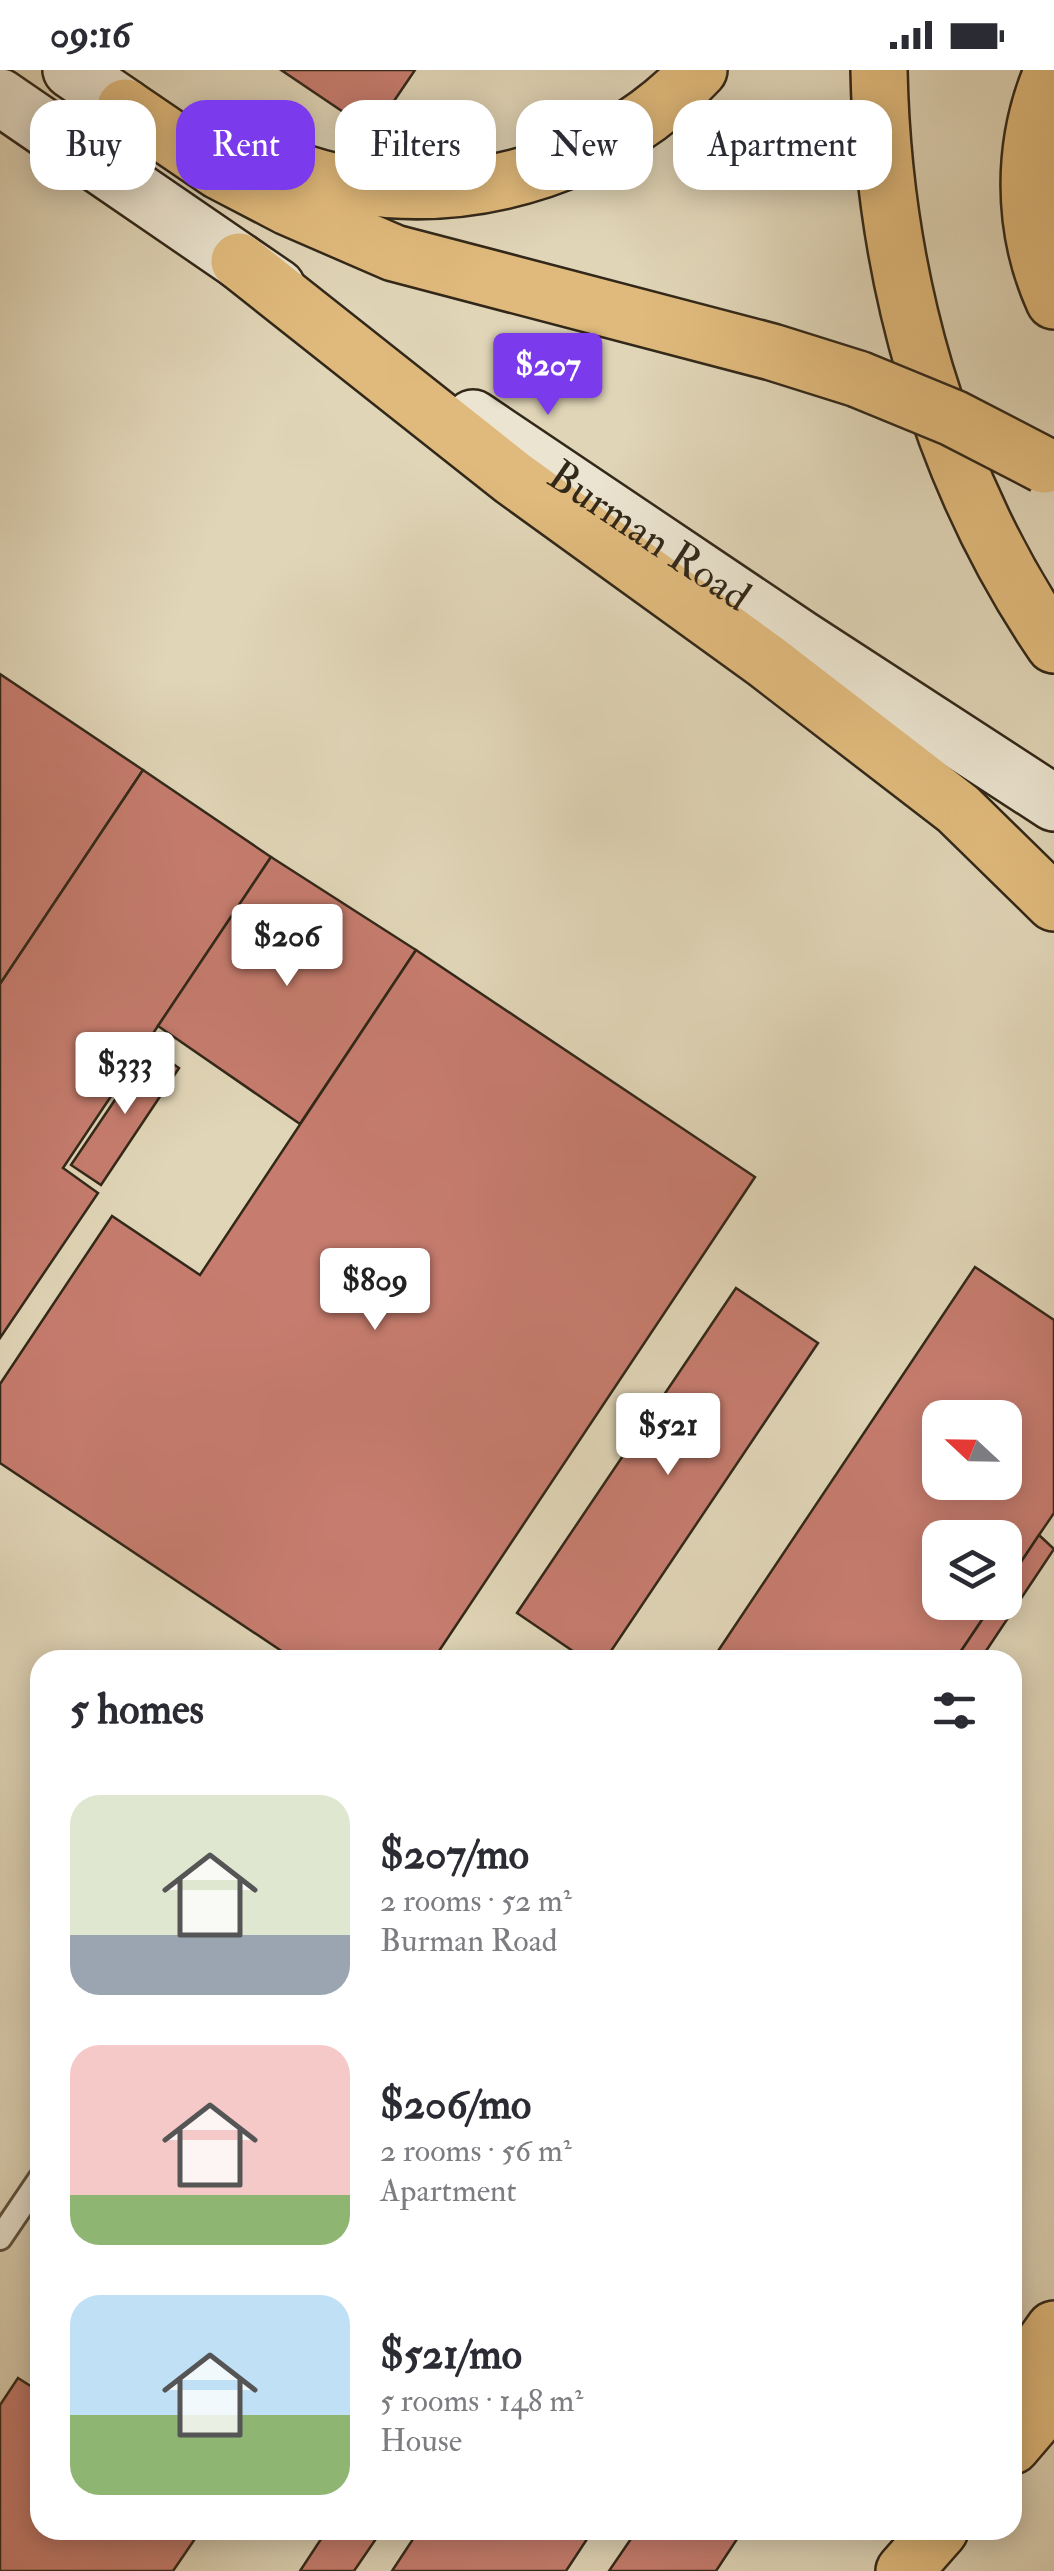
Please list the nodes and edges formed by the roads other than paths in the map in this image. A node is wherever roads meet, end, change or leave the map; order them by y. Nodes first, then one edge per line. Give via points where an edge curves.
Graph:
1 (71, 70) edge
2 (700, 70) edge
3 (880, 70) edge
4 (1054, 70) edge
5 (0, 97) edge
6 (115, 100) edge
7 (156, 119) edge
8 (156, 128) edge
9 (239, 261) junction
10 (1054, 301) edge
11 (1049, 468) edge
12 (1054, 645) edge
13 (1054, 803) edge
14 (1054, 903) edge
15 (30, 2194) edge
16 (0, 2238) edge
17 (1054, 2329) edge
18 (1022, 2374) edge
19 (1054, 2397) edge
20 (1022, 2434) edge
21 (901, 2540) edge
22 (931, 2540) edge
23 (878, 2571) edge
24 (904, 2571) edge

1 - 6 main road
2 - 7 highway via 644,119 572,158 526,175 434,191 354,186
3 - 12 highway via 886,198 923,372 987,533
4 - 10 highway via 1030,146 1028,197 1042,276
5 - 9 main road, Burman Road
8 - 11 highway, bridge via 288,208 394,253 858,380 953,418
9 - 13 main road, Burman Road
9 - 14 highway via 513,478 958,809
15 - 16 lane
17 - 18 highway
19 - 20 highway
21 - 23 highway
22 - 24 highway

